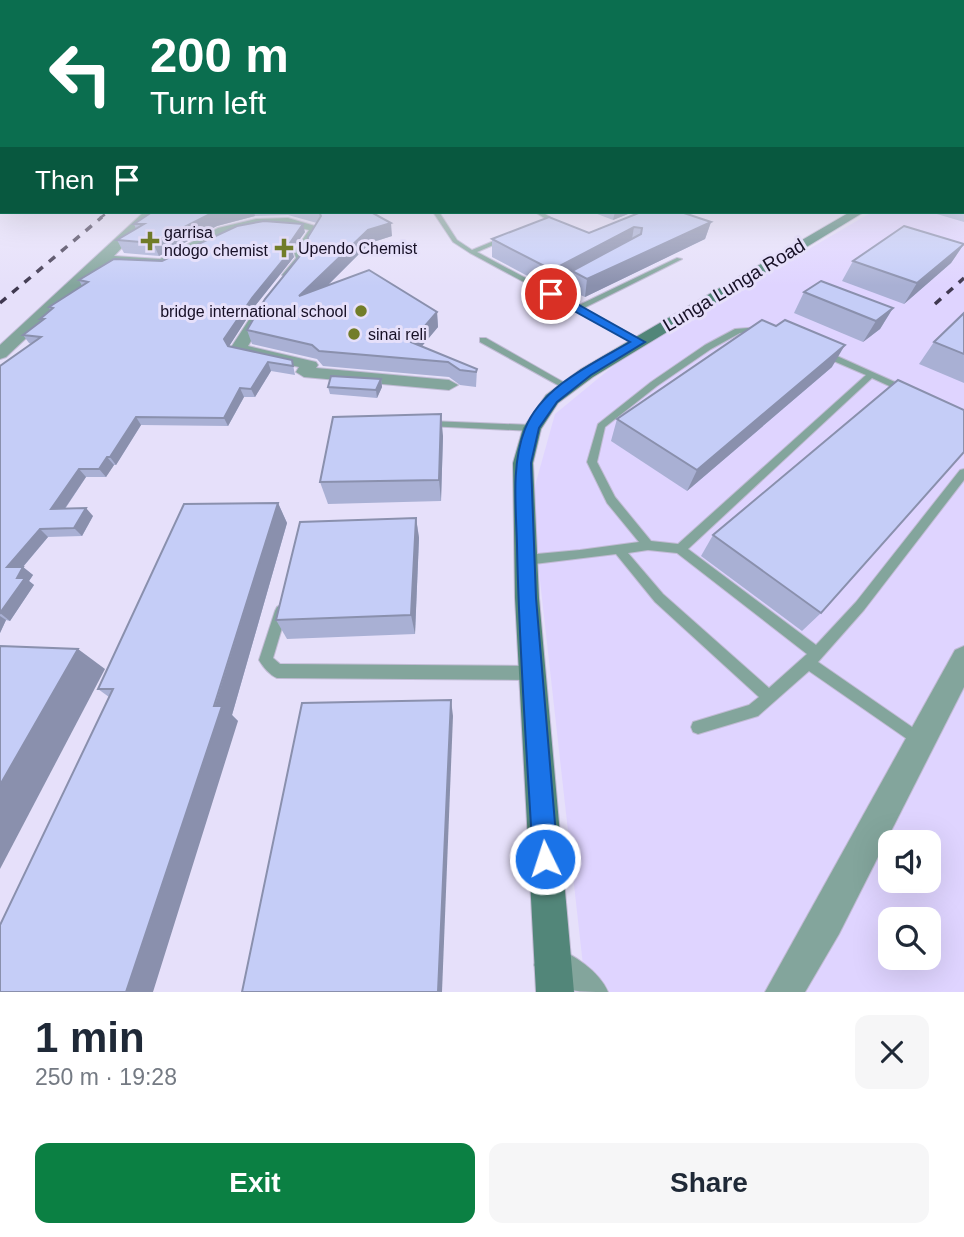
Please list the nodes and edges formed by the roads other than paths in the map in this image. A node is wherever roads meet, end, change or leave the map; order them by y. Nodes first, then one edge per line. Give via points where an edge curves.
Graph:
1 (148, 214) edge
2 (437, 214) edge
3 (541, 214) edge
4 (853, 214) edge
5 (533, 227) edge
6 (509, 237) edge
7 (472, 252) junction
8 (679, 259) dead end
9 (99, 261) junction
10 (586, 274) edge
11 (551, 294) junction
12 (578, 309) junction
13 (768, 330) edge
14 (483, 340) dead end
15 (639, 342) junction
16 (813, 349) edge
17 (0, 354) edge
18 (871, 375) junction
19 (449, 385) dead end
20 (568, 387) junction
21 (917, 395) edge
22 (414, 424) edge
23 (533, 428) junction
24 (964, 473) edge
25 (648, 545) junction
26 (680, 549) junction
27 (619, 550) junction
28 (526, 559) junction
29 (284, 601) edge
30 (812, 658) junction
31 (964, 660) edge
32 (532, 674) junction
33 (769, 697) junction
34 (698, 727) dead end
35 (920, 742) junction
36 (554, 979) edge
37 (589, 992) edge
38 (784, 992) edge

1 - 9 street
2 - 7 lane via 456,241
3 - 5 lane via 550,219
4 - 15 main road, Lunga Lunga Road
6 - 7 lane
7 - 11 lane
8 - 12 lane
9 - 17 street
9 - 19 street via 162,263 222,232 256,222 288,221 316,228 300,252 304,253 302,259 237,349 310,365 304,372
10 - 11 lane
11 - 12 lane
12 - 15 lane
13 - 25 lane via 738,331 708,347 601,426 592,462 611,500
14 - 20 lane
15 - 20 main road, Lunga Lunga Road
16 - 18 lane
18 - 21 lane
18 - 26 lane
20 - 23 main road, Lunga Lunga Road via 552,399
22 - 23 lane
23 - 28 main road, Lunga Lunga Road via 523,463
24 - 30 lane via 860,606
25 - 26 lane
25 - 27 lane
26 - 30 lane
27 - 28 lane
27 - 33 lane via 659,598
28 - 32 main road, Lunga Lunga Road
29 - 32 lane via 266,660 277,671
30 - 33 lane
30 - 35 lane
31 - 35 street
32 - 36 main road, Lunga Lunga Road
33 - 34 lane via 753,711
35 - 38 street
36 - 37 street

